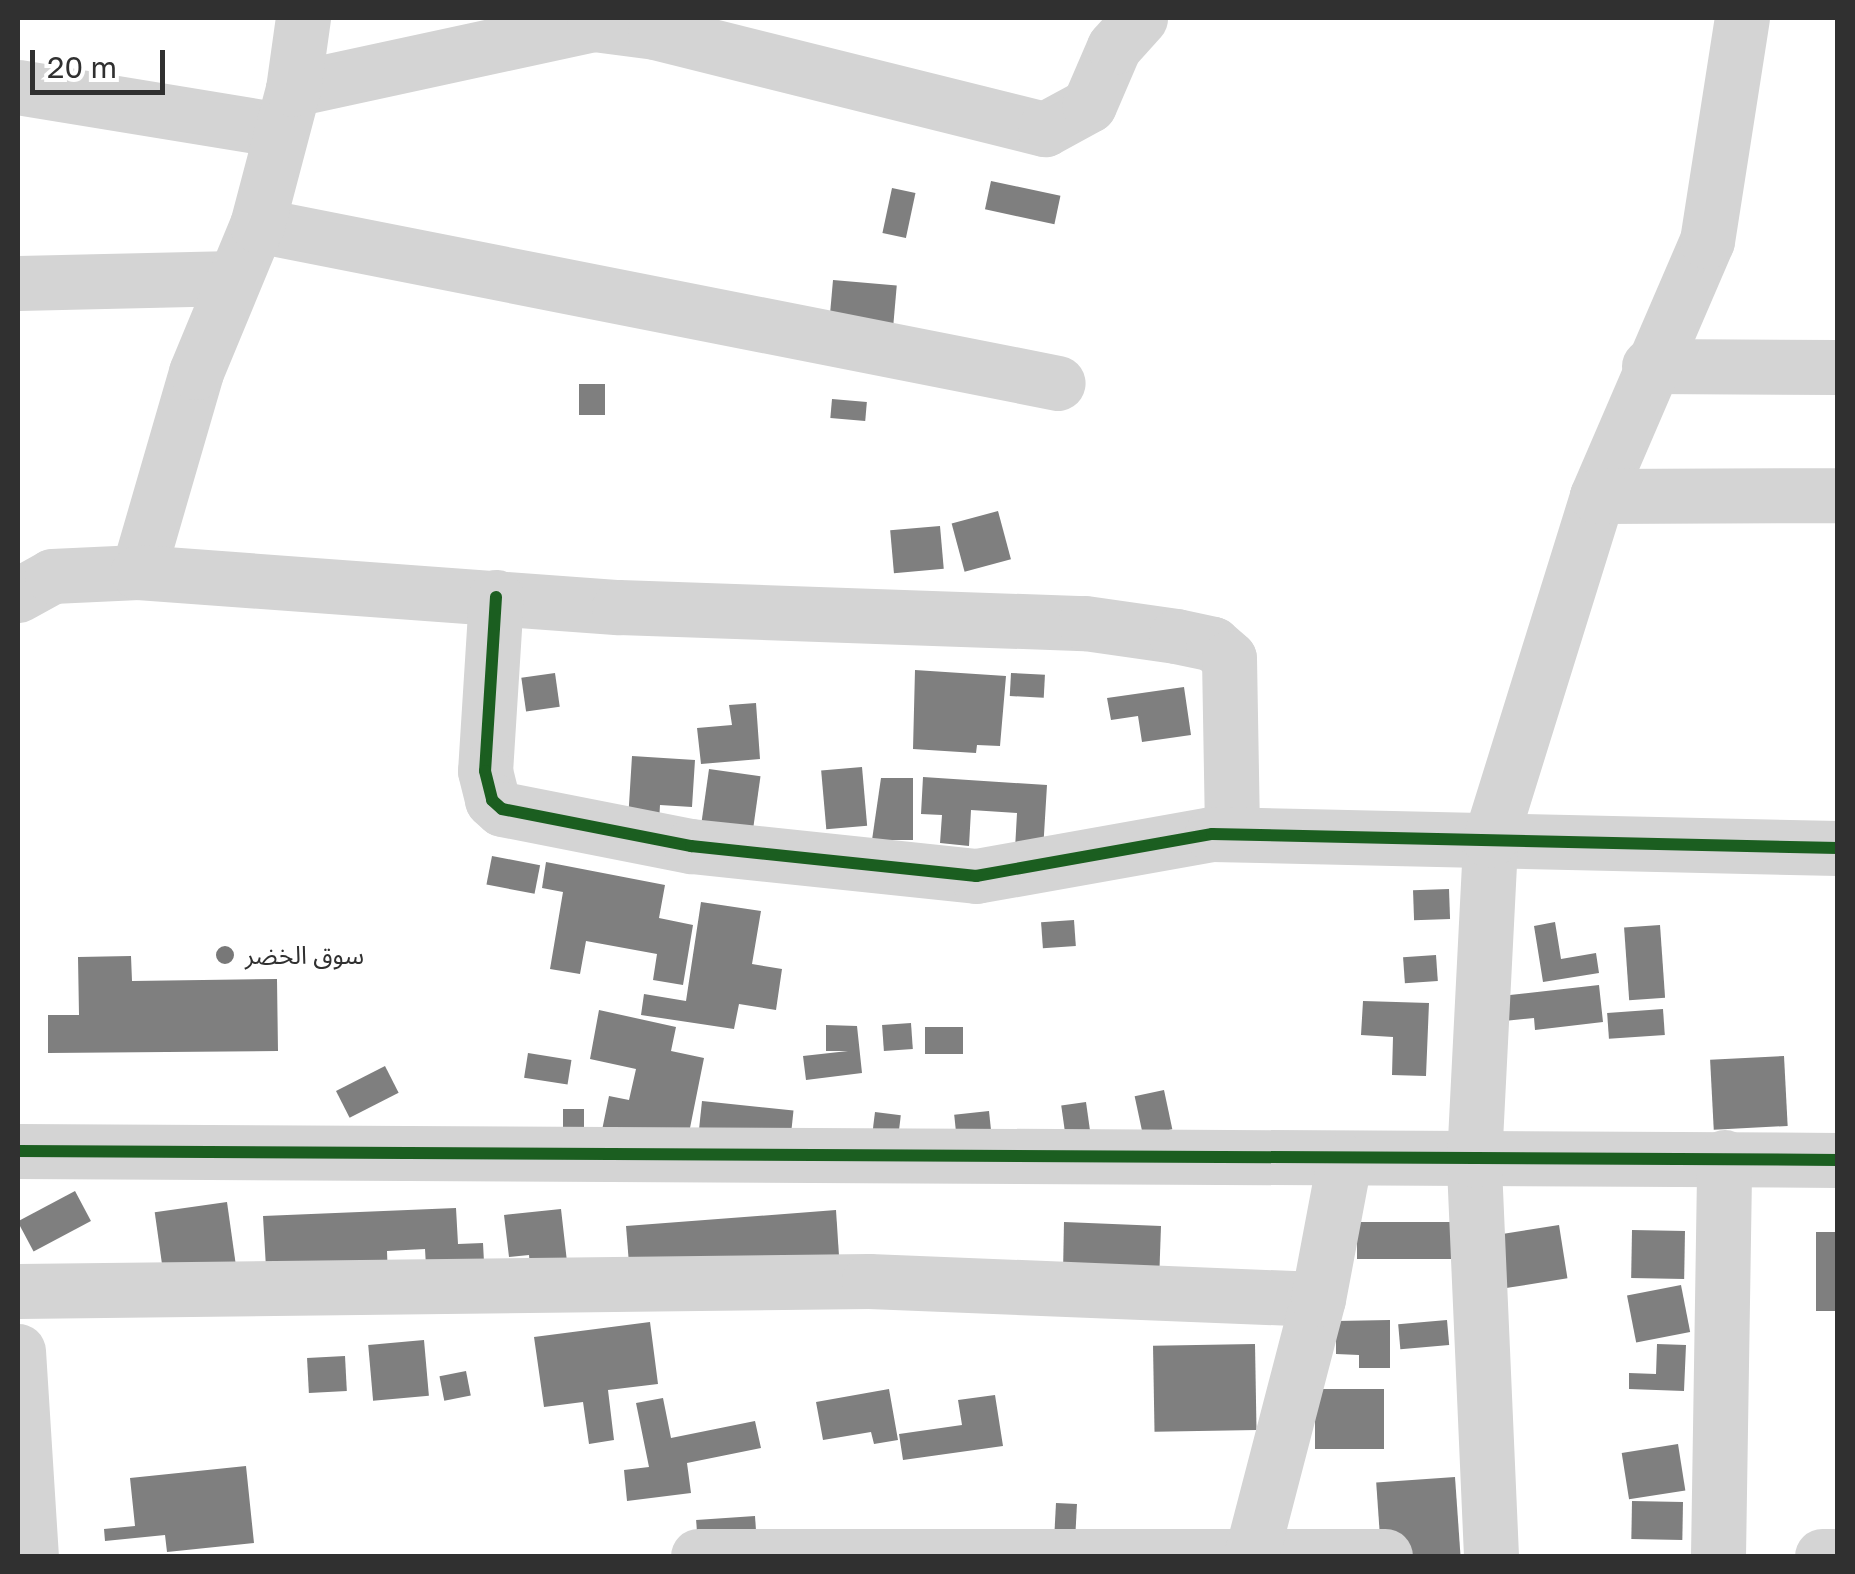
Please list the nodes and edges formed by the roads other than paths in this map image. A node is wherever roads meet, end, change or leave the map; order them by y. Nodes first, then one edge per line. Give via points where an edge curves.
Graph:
1 (303, 18) edge
2 (1140, 18) edge
3 (1742, 18) edge
4 (534, 29) edge
5 (18, 87) edge
6 (288, 109) junction
7 (258, 225) junction
8 (234, 278) junction
9 (18, 283) edge
10 (1650, 366) junction
11 (1838, 367) edge
12 (1058, 383) dead end
13 (1838, 495) edge
14 (1597, 496) junction
15 (138, 572) junction
16 (18, 595) edge
17 (496, 597) junction
18 (1232, 834) junction
19 (1490, 840) junction
20 (1838, 848) edge
21 (18, 1152) edge
22 (1724, 1157) junction
23 (1474, 1160) junction
24 (1838, 1160) edge
25 (1344, 1161) junction
26 (18, 1290) edge
27 (1318, 1299) junction
28 (18, 1351) edge
29 (1252, 1554) edge
30 (31, 1556) edge
31 (698, 1556) edge
32 (1384, 1556) edge
33 (1467, 1556) edge
34 (1491, 1556) edge
35 (1510, 1556) edge
36 (1718, 1556) edge

1 - 6 street
2 - 4 street via 1114,47 1088,105 1045,129 656,32 594,24
3 - 10 street via 1706,241
4 - 6 street
5 - 6 street
6 - 7 street
7 - 8 street
7 - 12 street
8 - 9 street
8 - 15 street via 196,372
10 - 11 street
10 - 14 street
13 - 14 street
14 - 19 street
15 - 16 street via 52,576
15 - 17 street
17 - 18 street via 1085,623 1213,644 1229,658 1234,680
17 - 18 street via 485,772 502,809 691,846 937,875 1013,873 1134,844
18 - 19 street
19 - 20 street
19 - 23 street
21 - 25 street
22 - 23 street
22 - 24 street
22 - 36 street
23 - 25 street
23 - 34 street
25 - 27 street
26 - 27 street via 869,1281
27 - 29 street
28 - 30 street
29 - 31 street
29 - 32 street
33 - 34 street
34 - 35 street

